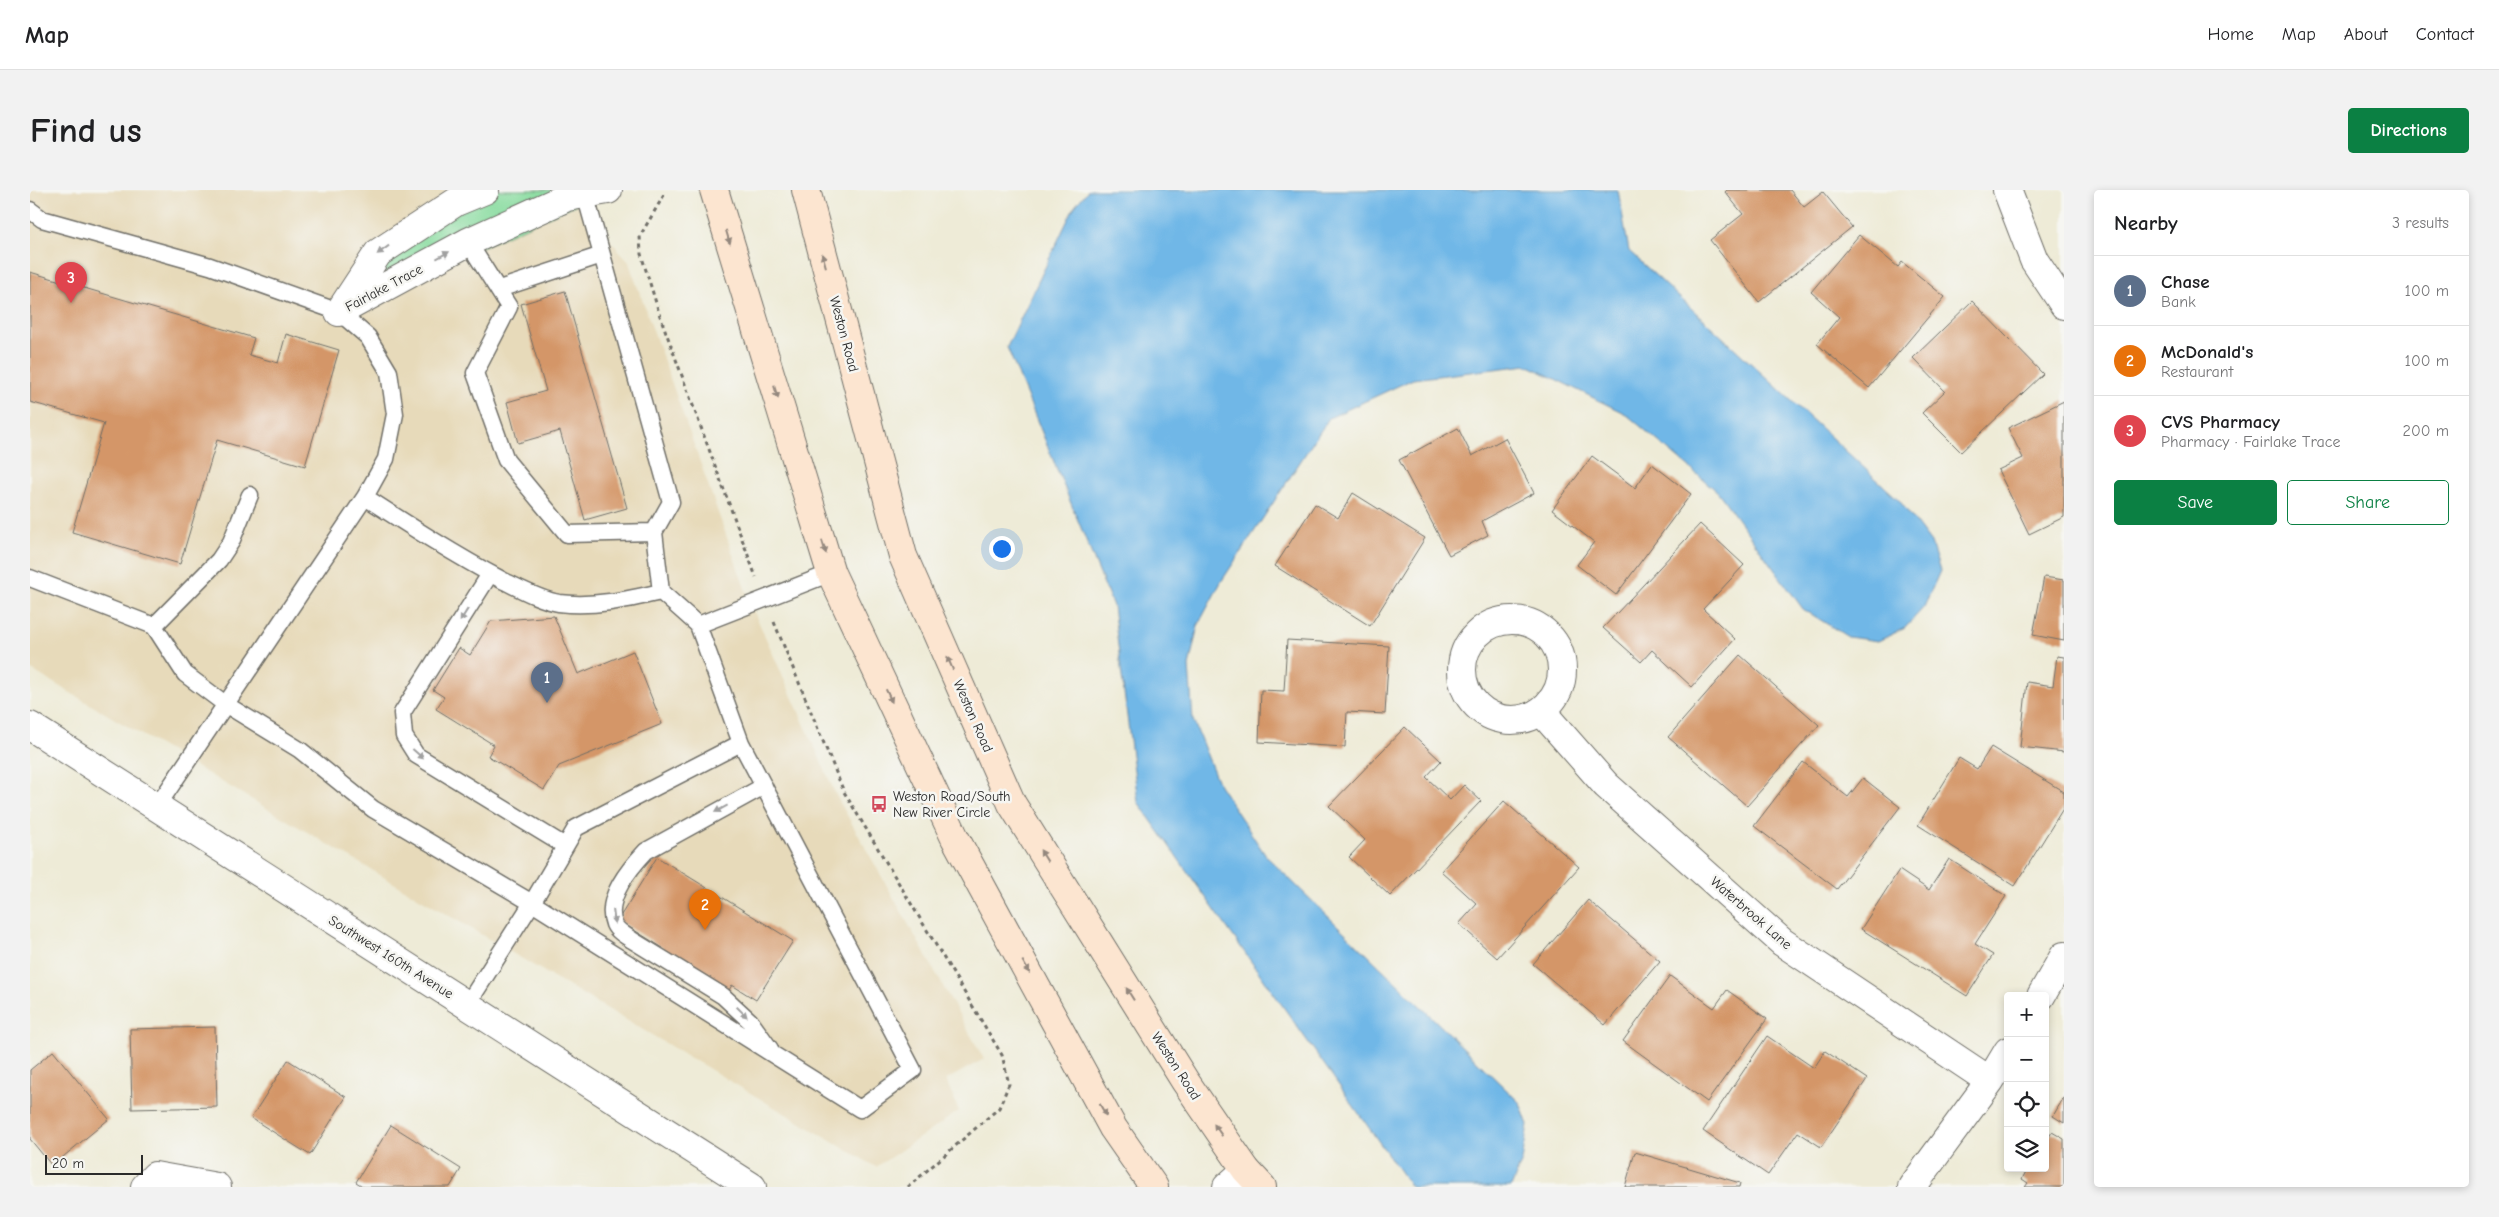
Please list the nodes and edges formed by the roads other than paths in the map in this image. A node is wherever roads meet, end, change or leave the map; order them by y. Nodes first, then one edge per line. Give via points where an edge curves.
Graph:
1 (485, 190) edge
2 (714, 190) edge
3 (806, 190) edge
4 (2007, 190) edge
5 (596, 192) edge
6 (451, 196) edge
7 (30, 210) edge
8 (468, 242) junction
9 (602, 256) junction
10 (499, 289) junction
11 (2064, 305) edge
12 (339, 312) junction
13 (250, 495) dead end
14 (365, 498) junction
15 (654, 532) junction
16 (831, 573) junction
17 (490, 574) junction
18 (30, 578) edge
19 (661, 592) junction
20 (698, 625) junction
21 (154, 626) junction
22 (225, 704) junction
23 (1541, 711) dead end
24 (30, 726) edge
25 (741, 743) junction
26 (764, 786) junction
27 (156, 808) junction
28 (565, 846) junction
29 (532, 904) junction
30 (2064, 956) edge
31 (2043, 992) edge
32 (467, 1005) junction
33 (773, 1055) junction
34 (2004, 1058) edge
35 (1990, 1081) junction
36 (1245, 1181) edge
37 (145, 1187) edge
38 (217, 1187) edge
39 (752, 1187) edge
40 (1154, 1187) edge
41 (1912, 1187) edge

1 - 6 street, Fairlake Trace
2 -> 16 main road
36 -> 3 main road, Weston Road via 1012,804 903,556
4 - 11 street via 2034,260
5 - 8 street, Fairlake Trace via 567,197
5 - 9 lane
6 - 8 street
6 -> 12 street, Fairlake Trace via 378,253
7 - 12 lane via 42,219 210,266
8 - 10 lane
12 -> 8 street, Fairlake Trace
9 - 10 lane
9 - 15 lane via 671,502
10 - 15 lane via 509,307 475,373 506,460 567,534
12 - 14 lane via 368,337 389,372 395,414 386,459
13 - 21 lane via 231,542 219,560
14 - 17 lane
14 - 22 lane
15 - 19 lane
16 - 20 lane
16 -> 40 main road via 955,838 1113,1128
17 - 19 lane via 557,603 603,604
17 -> 28 lane via 402,714 404,736 416,755
18 - 21 lane
19 - 20 lane
20 - 25 lane
21 - 22 lane via 185,674
22 - 27 lane
22 - 29 lane via 300,750 373,809
23 - 35 street, Waterbrook Lane via 1606,785 1782,942
24 - 27 street, Southwest 160th Avenue
25 - 26 lane
25 - 28 lane via 576,828
26 -> 33 lane via 646,851 632,865 617,891 613,915 614,924 632,940 739,1009
26 - 33 lane via 913,1070 860,1109
27 - 32 street, Southwest 160th Avenue
28 - 29 lane
29 - 32 lane
29 - 33 lane
30 - 31 street
32 - 39 street, Southwest 160th Avenue
34 - 35 street
35 - 41 street
37 - 38 street via 155,1176

